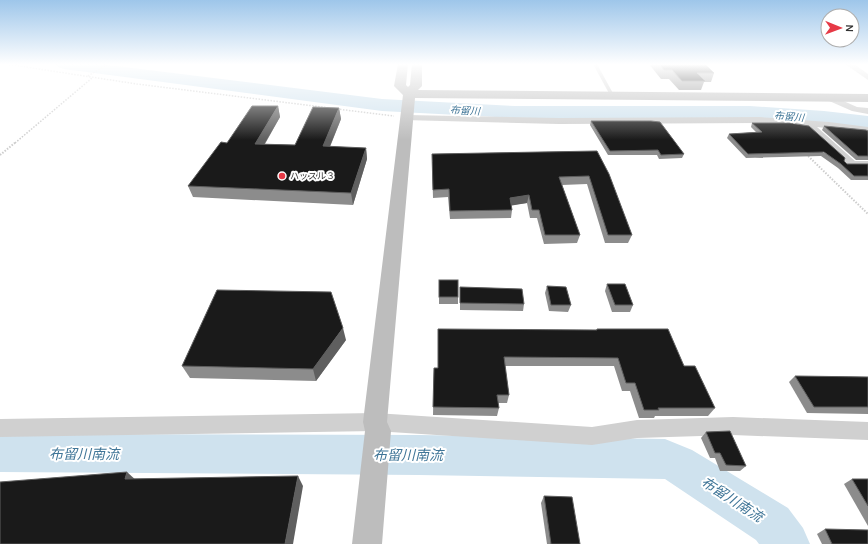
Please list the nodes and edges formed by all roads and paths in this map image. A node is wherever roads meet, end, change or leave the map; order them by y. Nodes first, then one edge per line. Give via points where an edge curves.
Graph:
1 (78, 89) edge
2 (228, 89) edge
3 (401, 89) edge
4 (415, 89) edge
5 (610, 89) edge
6 (614, 97) junction
7 (830, 98) junction
8 (868, 98) edge
9 (408, 106) junction
10 (868, 111) edge
11 (807, 123) junction
12 (867, 130) edge
13 (802, 150) edge
14 (0, 155) edge
15 (868, 164) edge
16 (868, 214) edge
17 (376, 427) junction
18 (0, 428) edge
19 (868, 432) edge
20 (367, 544) edge

1 - 14 path
2 - 9 path
3 - 9 street
4 - 9 street
5 - 6 lane
6 - 7 street
6 - 9 street
7 - 8 street
7 - 10 street via 855,109
9 - 11 street via 559,120 759,120
9 - 17 street
11 - 12 street
11 - 15 street via 850,164
13 - 16 path
17 - 18 street
17 - 19 street via 592,436 637,429 733,426
17 - 20 street

